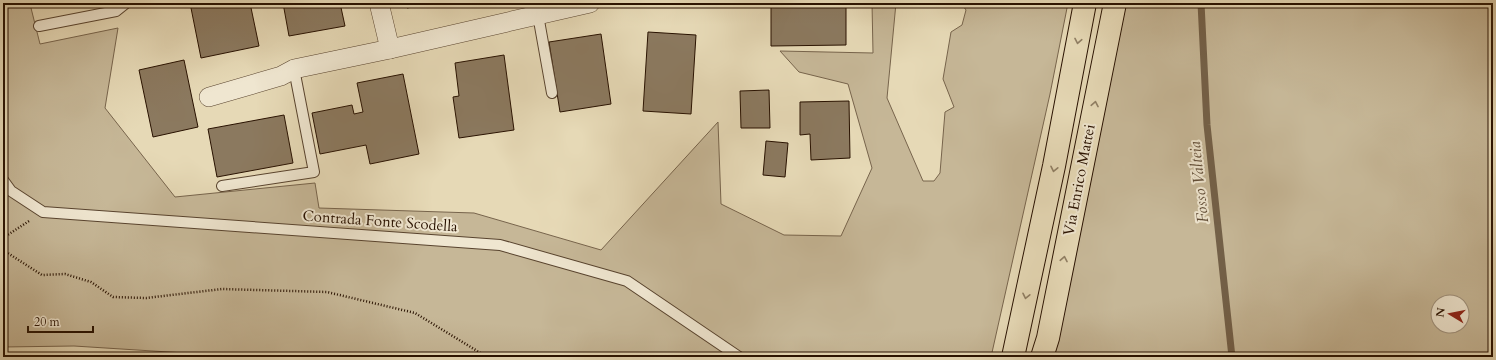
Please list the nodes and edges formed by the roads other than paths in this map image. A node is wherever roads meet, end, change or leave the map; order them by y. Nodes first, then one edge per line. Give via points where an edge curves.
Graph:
1 (126, 3) edge
2 (379, 3) edge
3 (590, 3) edge
4 (1085, 3) edge
5 (1115, 3) edge
6 (538, 15) junction
7 (39, 26) dead end
8 (390, 49) junction
9 (294, 69) junction
10 (552, 93) dead end
11 (209, 97) dead end
12 (3, 180) edge
13 (222, 186) dead end
14 (1045, 351) edge
15 (739, 357) edge
16 (1013, 357) edge

1 - 7 lane via 116,11
2 - 8 street
3 - 6 street
4 -> 16 main road, Via Enrico Mattei via 1054,166
14 -> 5 main road, Via Enrico Mattei
6 - 8 street
6 - 10 lane
8 - 9 street
9 - 11 street via 281,76
9 - 13 lane via 314,172
12 - 15 lane, Contrada Fonte Scodella via 11,190 43,212 500,245 627,281

